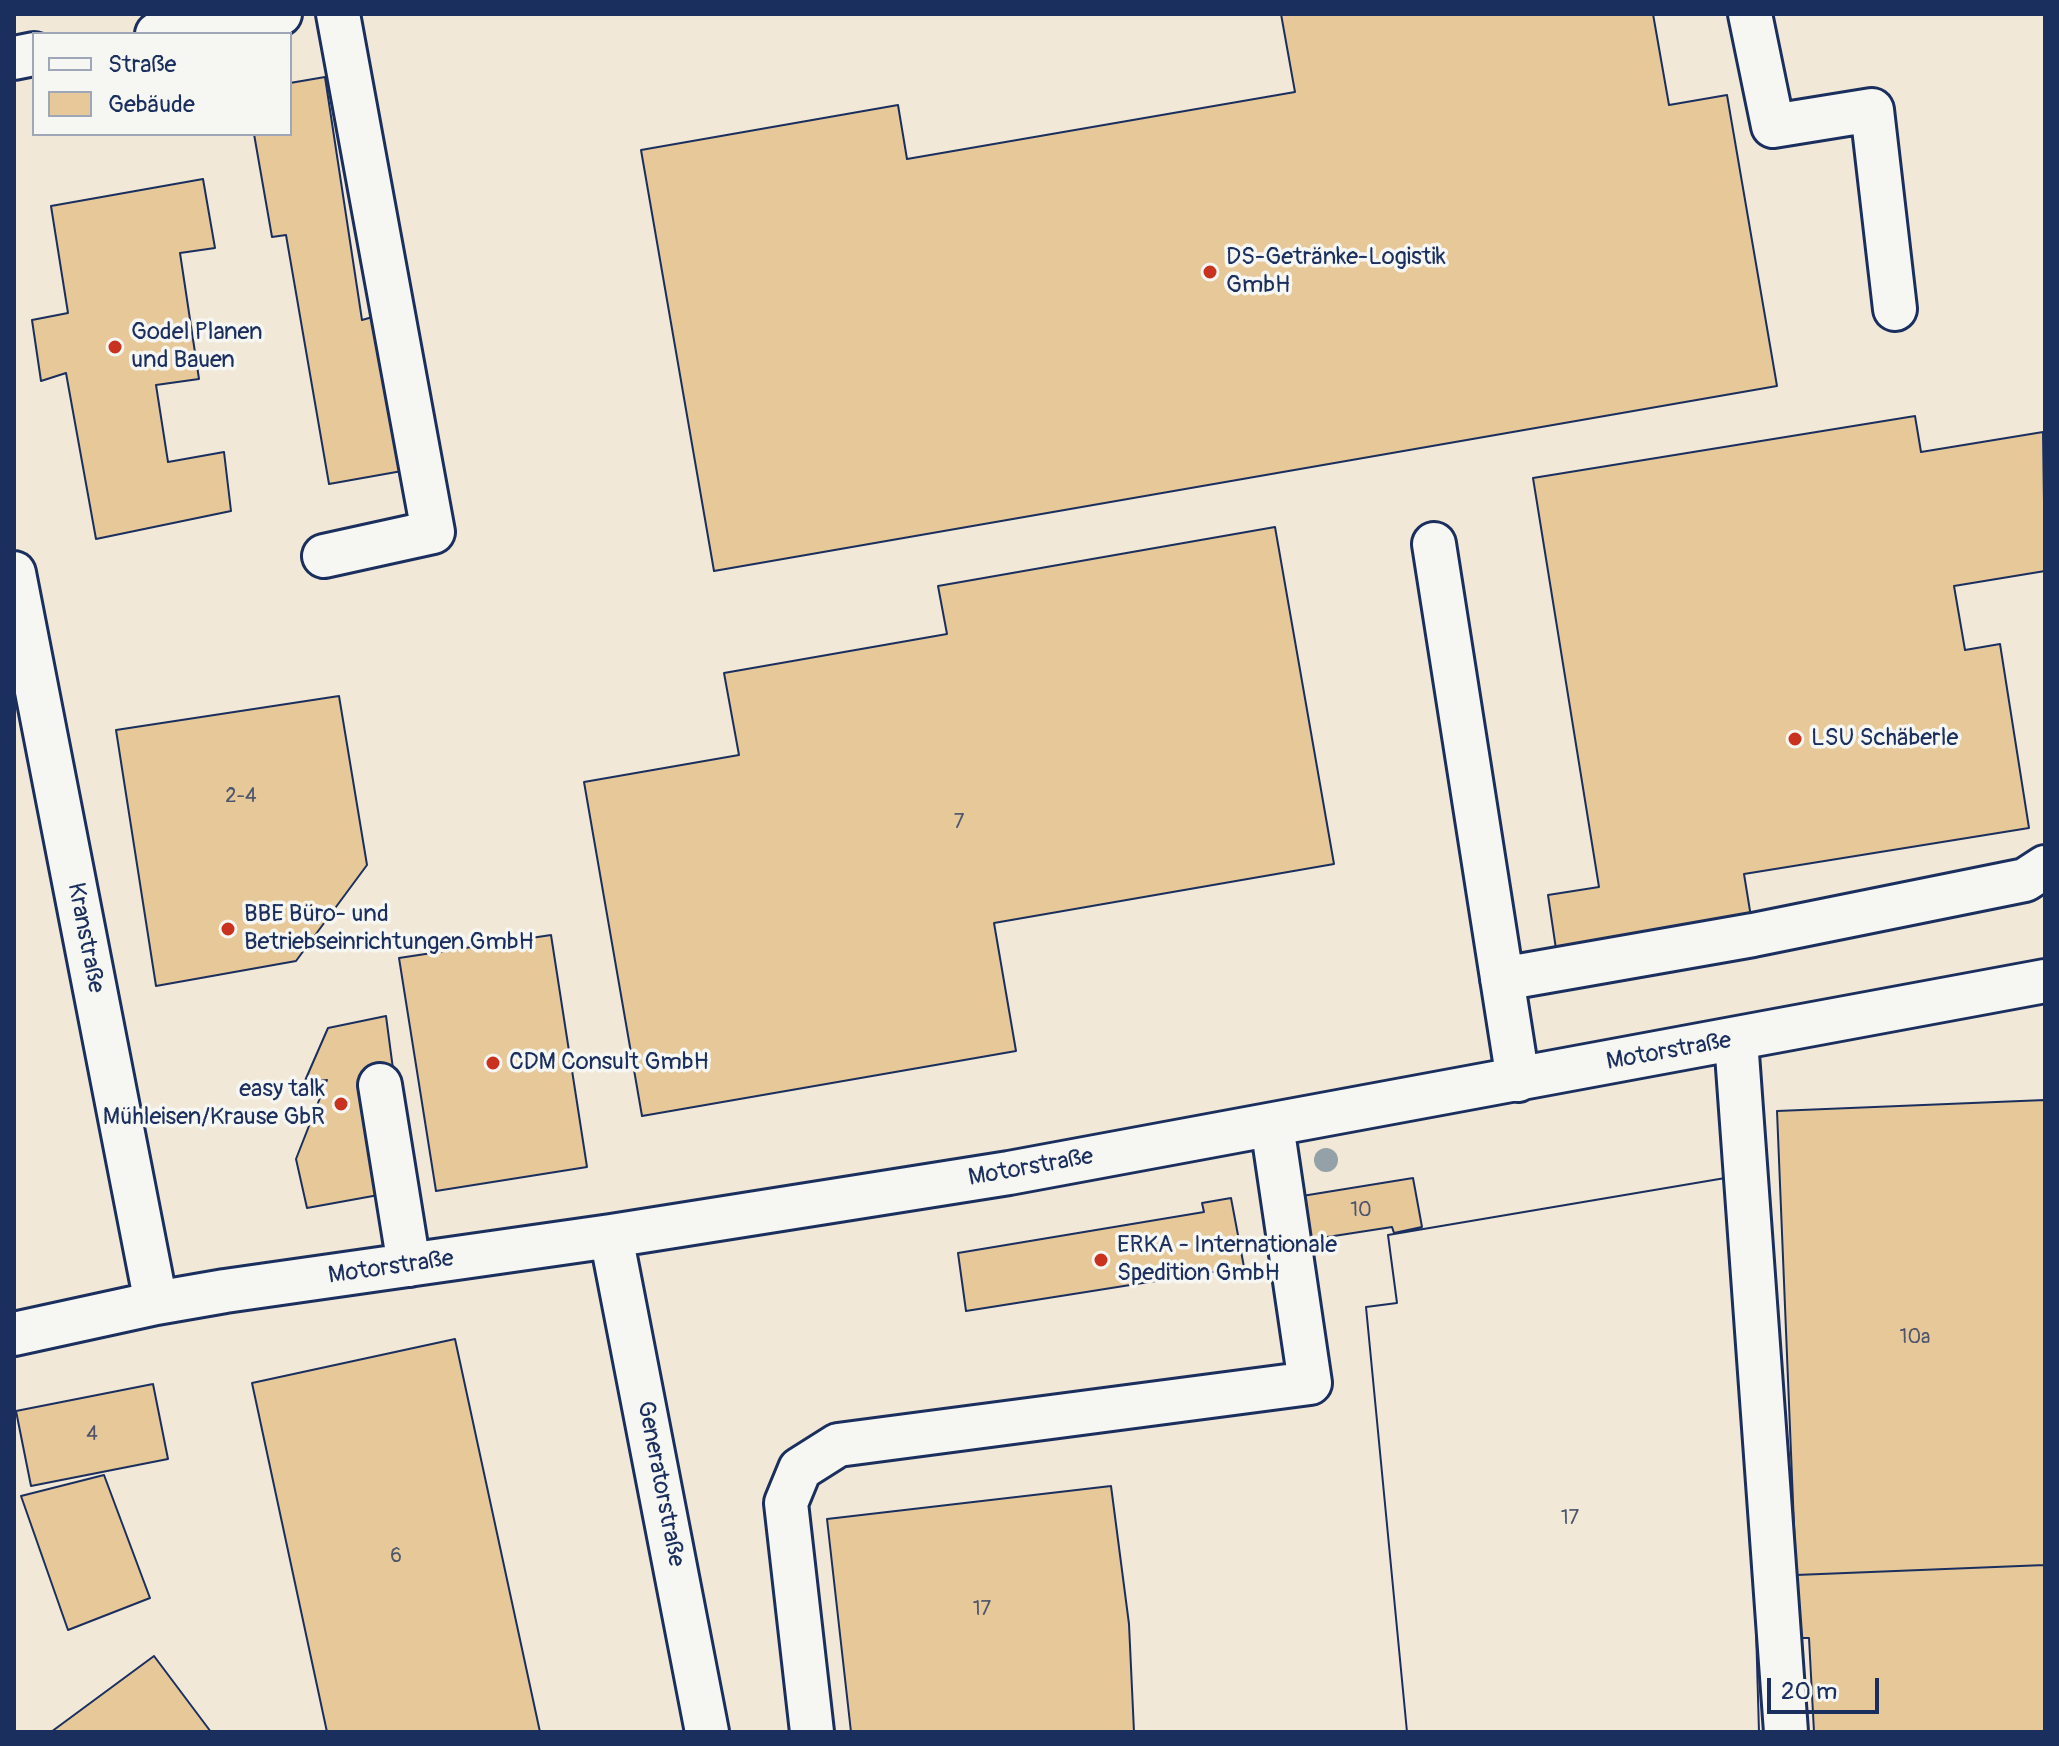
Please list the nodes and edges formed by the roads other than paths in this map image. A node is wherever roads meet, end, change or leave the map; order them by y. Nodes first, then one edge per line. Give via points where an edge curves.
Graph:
1 (280, 14) edge
2 (338, 14) edge
3 (1750, 14) edge
4 (169, 32) edge
5 (1895, 309) dead end
6 (1434, 544) dead end
7 (324, 556) dead end
8 (14, 573) edge
9 (2045, 867) edge
10 (1502, 979) junction
11 (2045, 981) edge
12 (1736, 1040) junction
13 (1518, 1080) junction
14 (380, 1085) dead end
15 (1272, 1125) junction
16 (611, 1236) junction
17 (409, 1265) junction
18 (156, 1303) junction
19 (14, 1334) edge
20 (707, 1732) edge
21 (812, 1732) edge
22 (1786, 1732) edge

1 - 4 street
2 - 7 street via 433,532
3 - 5 street via 1773,126 1872,110
6 - 10 street
8 - 18 street, Kranstraße
9 - 10 street via 2025,880
10 - 13 street
11 - 12 street, Motorstraße
12 - 13 street, Motorstraße
12 - 22 street
13 - 15 street, Motorstraße
14 - 17 street
15 - 16 street, Motorstraße
15 - 21 street via 1310,1383 838,1445 800,1469 786,1503
16 - 17 street, Motorstraße
16 - 20 street, Generatorstraße
17 - 18 street, Motorstraße
18 - 19 street, Motorstraße

